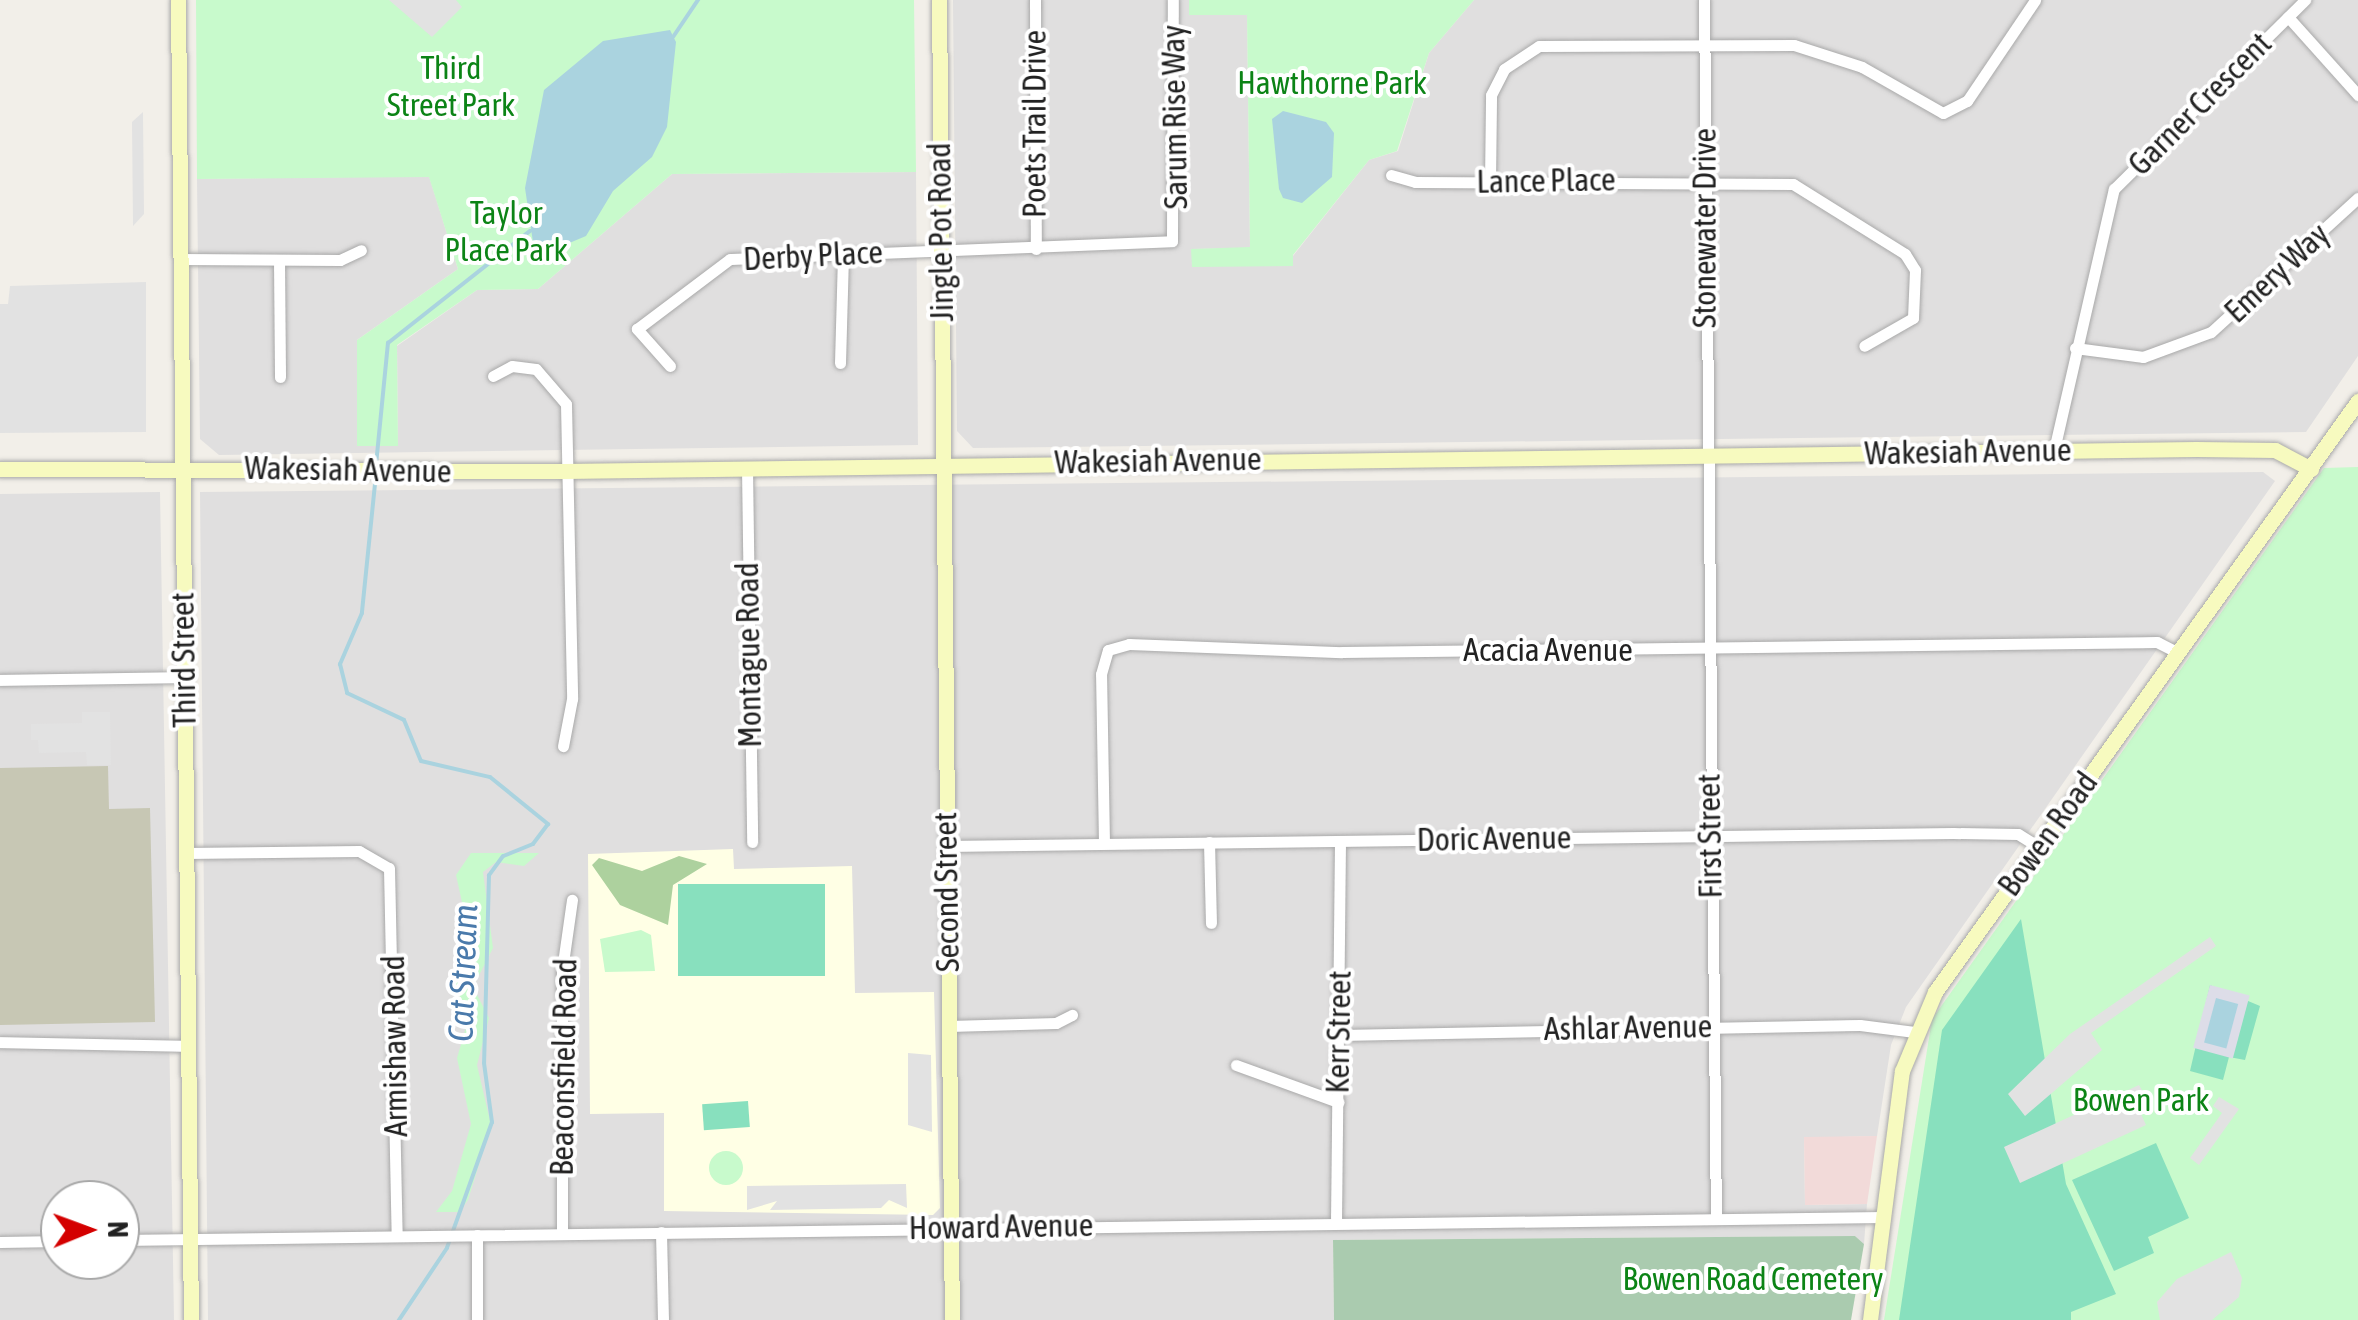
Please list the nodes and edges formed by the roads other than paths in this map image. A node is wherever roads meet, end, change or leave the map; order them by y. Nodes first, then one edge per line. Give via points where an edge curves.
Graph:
1 (178, 0) edge
2 (939, 0) edge
3 (1035, 0) edge
4 (1173, 0) edge
5 (1704, 0) edge
6 (2306, 0) edge
7 (2033, 1) edge
8 (2288, 17) junction
9 (1704, 40) junction
10 (2358, 95) edge
11 (1391, 175) dead end
12 (1702, 179) junction
13 (1490, 182) junction
14 (2358, 198) edge
15 (1036, 249) junction
16 (361, 250) dead end
17 (942, 250) junction
18 (843, 254) junction
19 (180, 260) junction
20 (280, 260) junction
21 (1864, 346) dead end
22 (2075, 348) junction
23 (840, 363) dead end
24 (670, 366) dead end
25 (493, 376) dead end
26 (280, 377) dead end
27 (2358, 402) edge
28 (2054, 450) junction
29 (1706, 455) junction
30 (943, 464) junction
31 (182, 467) junction
32 (747, 468) junction
33 (0, 469) edge
34 (2311, 469) junction
35 (564, 471) junction
36 (1707, 649) junction
37 (2179, 653) junction
38 (184, 677) junction
39 (0, 680) edge
40 (562, 746) dead end
41 (1710, 836) junction
42 (1340, 841) junction
43 (752, 842) dead end
44 (1104, 842) junction
45 (1208, 842) junction
46 (946, 846) junction
47 (2039, 847) junction
48 (186, 853) junction
49 (572, 900) dead end
50 (1211, 923) dead end
51 (1072, 1015) dead end
52 (949, 1026) junction
53 (1712, 1026) junction
54 (1916, 1032) junction
55 (1340, 1035) junction
56 (0, 1042) edge
57 (188, 1046) junction
58 (1236, 1065) dead end
59 (1338, 1102) junction
60 (1883, 1217) junction
61 (1716, 1218) junction
62 (1336, 1223) junction
63 (952, 1227) junction
64 (661, 1232) junction
65 (562, 1234) junction
66 (477, 1235) junction
67 (398, 1236) junction
68 (190, 1239) junction
69 (140, 1240) edge
70 (40, 1241) edge
71 (0, 1242) edge
72 (191, 1320) edge
73 (477, 1320) edge
74 (663, 1320) edge
75 (952, 1320) edge
76 (1870, 1320) edge

1 - 19 main road, Third Street
2 - 17 main road, Jingle Pot Road
3 - 15 street, Poets Trail Drive
4 - 15 street, Sarum Rise Way via 1172,241
5 - 9 street, Stonewater Drive
6 - 8 street, Garner Crescent
7 - 9 street via 1967,101 1943,114 1813,48
8 - 10 street
8 - 22 street, Garner Crescent via 2114,189
9 - 12 street, Stonewater Drive
9 - 13 street via 1554,43 1525,52 1491,95
11 - 13 street, Lance Place via 1415,182
12 - 13 street, Lance Place
12 - 21 street, Lance Place via 1793,184 1905,254 1920,284 1914,318
12 - 29 street, Stonewater Drive
14 - 22 street, Emery Way via 2210,332 2143,357
15 - 17 street, Sarum Rise Way
16 - 20 street via 340,260
17 - 18 street, Derby Place
17 - 30 main road, Jingle Pot Road
18 - 23 street
18 - 24 street, Derby Place via 765,254 706,270 636,329
19 - 20 street
19 - 31 main road, Third Street
20 - 26 street
22 - 28 street, Garner Crescent
25 - 35 street via 512,366 536,369 556,385 566,404
27 - 34 main road, Bowen Road
28 - 29 main road, Wakesiah Avenue
28 - 34 main road, Wakesiah Avenue via 2268,449
29 - 30 main road, Wakesiah Avenue
29 - 36 street, First Street
30 - 32 main road, Wakesiah Avenue
30 - 46 main road, Second Street
31 - 33 main road, Wakesiah Avenue
31 - 35 main road, Wakesiah Avenue
31 - 38 main road, Third Street
32 - 35 main road, Wakesiah Avenue
32 - 43 street, Montague Road
34 - 37 main road, Bowen Road
35 - 40 street via 572,699
36 - 37 street, Acacia Avenue via 2158,642
36 - 41 street, First Street
36 - 44 street, Acacia Avenue via 1342,652 1222,644 1108,650 1101,674
37 - 47 main road, Bowen Road
38 - 39 street
38 - 48 main road, Third Street
41 - 42 street, Doric Avenue
41 - 47 street, Doric Avenue via 2013,834
41 - 53 street, First Street
42 - 45 street, Doric Avenue
42 - 55 street, Kerr Street
44 - 45 street, Doric Avenue
44 - 46 street, Doric Avenue
45 - 50 street
46 - 52 main road, Second Street
47 - 54 main road, Bowen Road via 1934,992
48 - 57 main road, Third Street
48 - 67 street, Armishaw Road via 359,850 382,860 393,882
49 - 65 street, Beaconsfield Road via 562,970
51 - 52 street via 1056,1023
52 - 63 main road, Second Street
53 - 54 street, Ashlar Avenue via 1890,1025
53 - 55 street, Ashlar Avenue
53 - 61 street, First Street
54 - 60 main road, Bowen Road via 1902,1071
55 - 59 street, Kerr Street
56 - 57 street
57 - 68 main road, Third Street
58 - 59 street
59 - 62 street, Kerr Street
60 - 61 street, Howard Avenue
60 - 76 main road, Bowen Road
61 - 62 street, Howard Avenue
62 - 63 street, Howard Avenue
63 - 64 street, Howard Avenue
63 - 75 main road, Second Street
64 - 65 street, Howard Avenue
64 - 74 street
65 - 66 street, Howard Avenue
66 - 67 street, Howard Avenue
66 - 73 street
67 - 68 street, Howard Avenue
68 - 69 street, Howard Avenue
68 - 72 main road, Third Street
70 - 71 street

